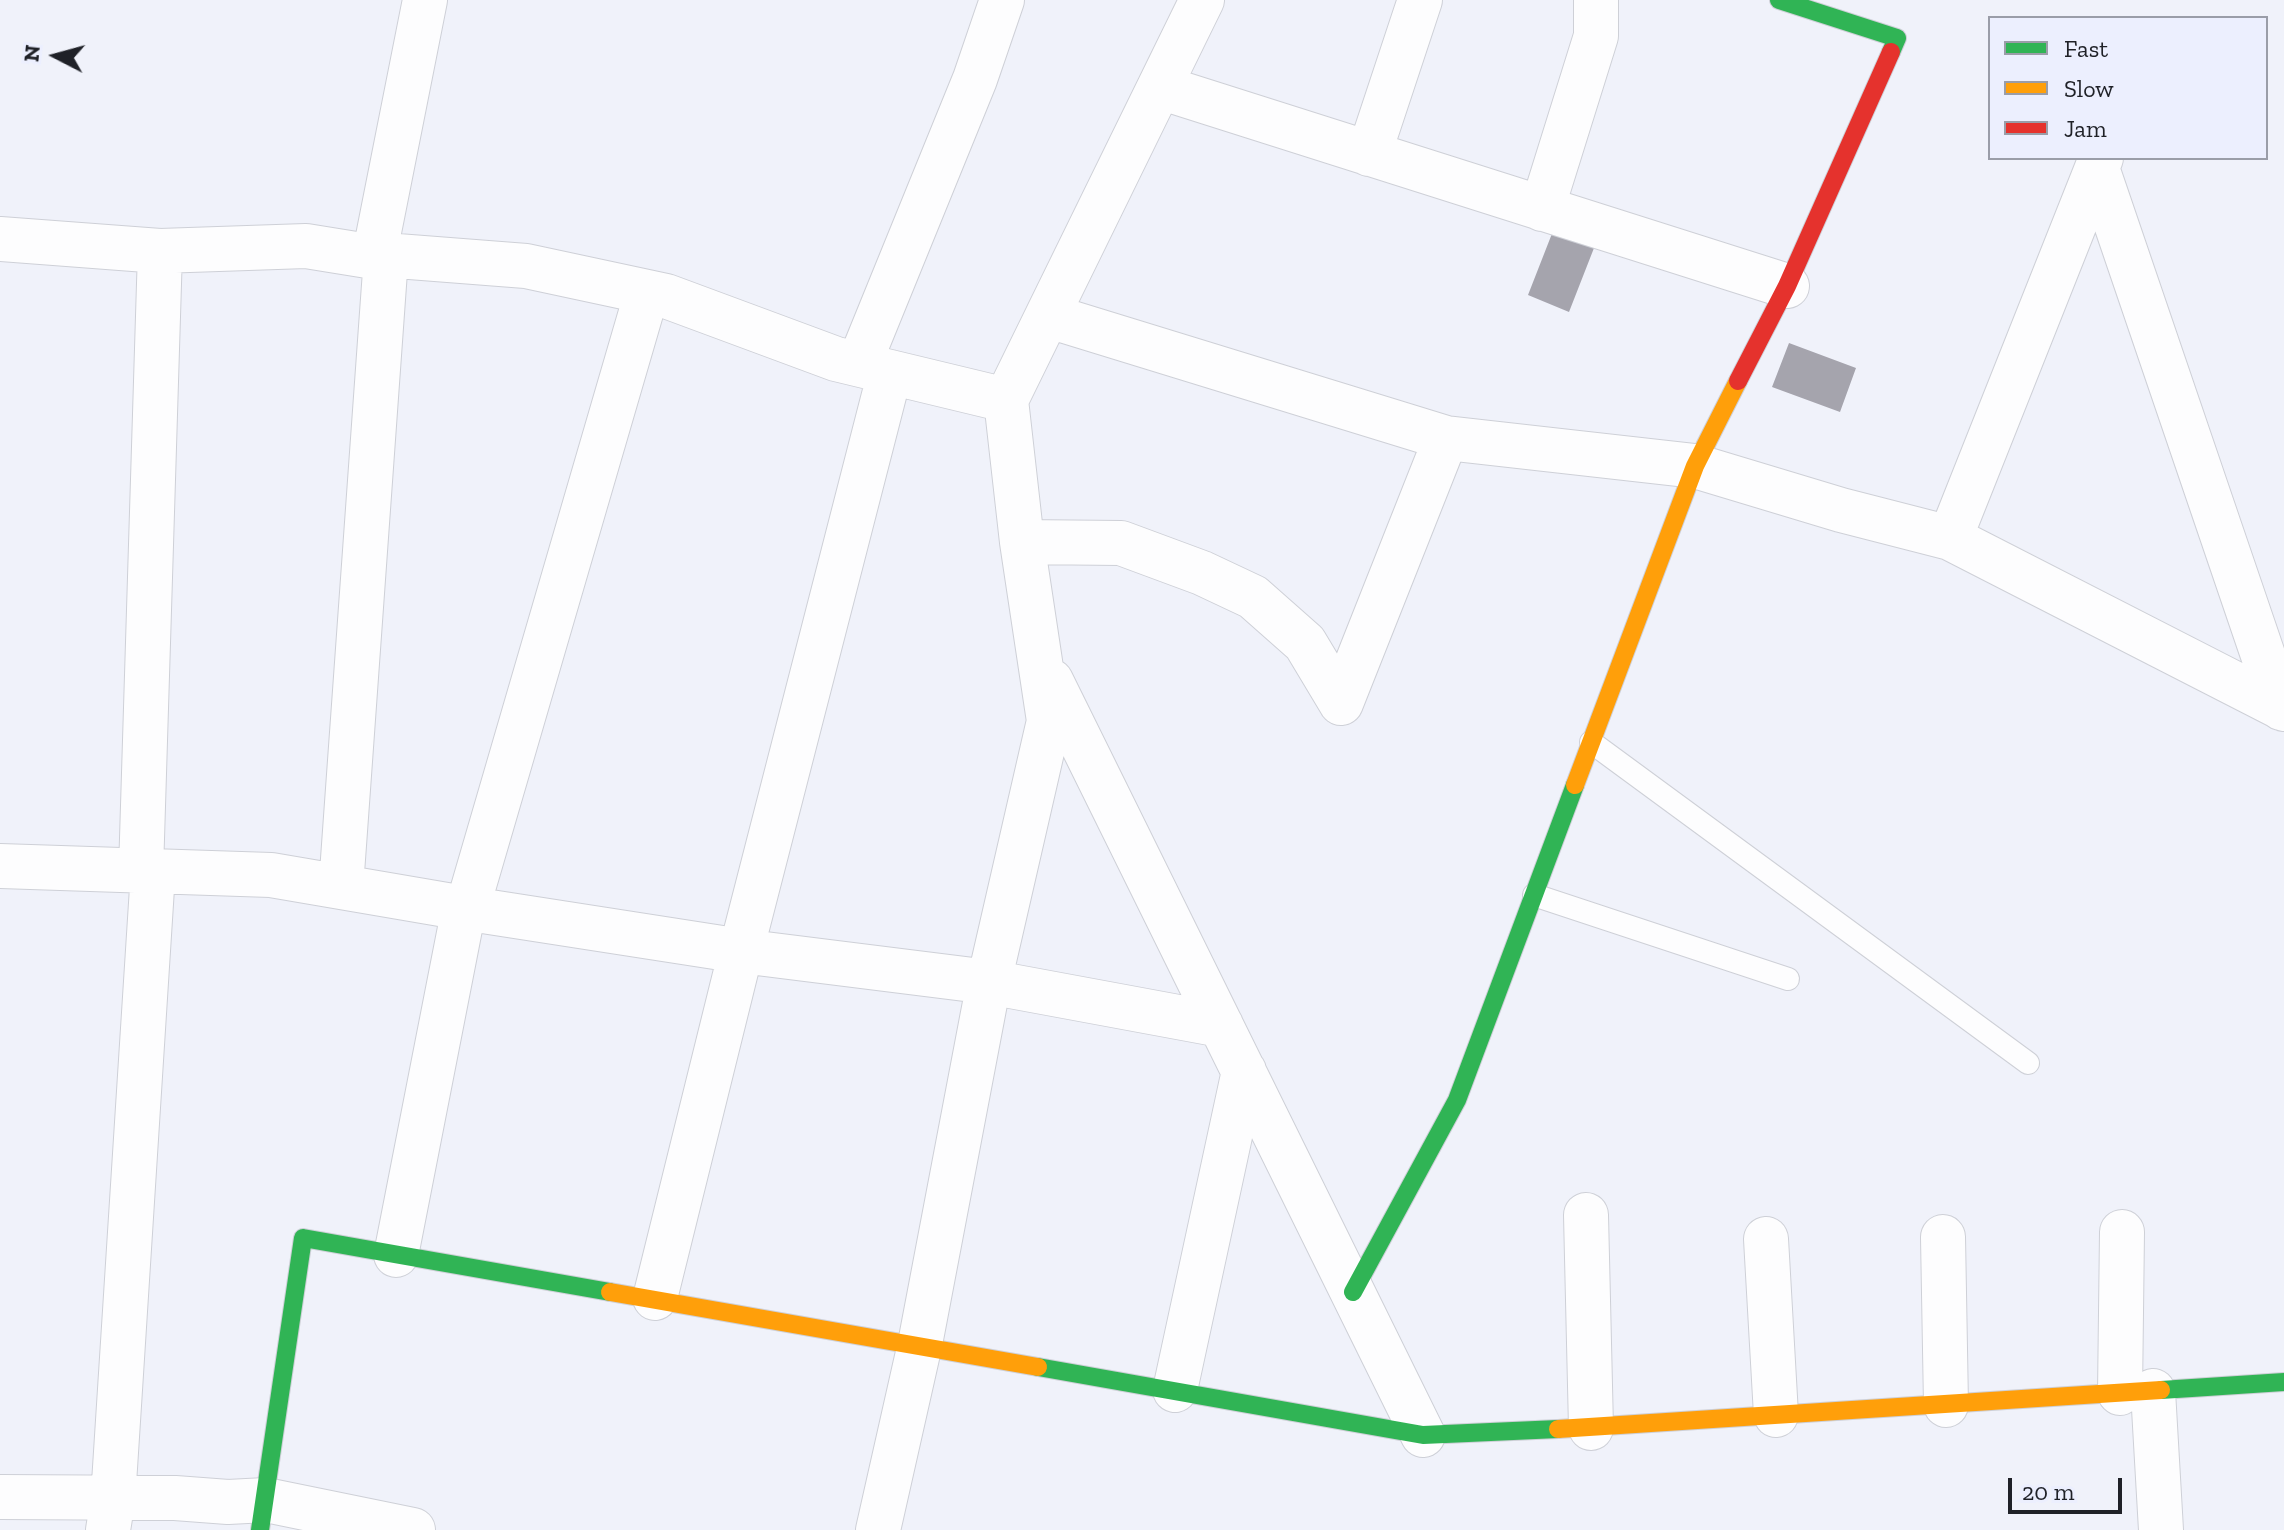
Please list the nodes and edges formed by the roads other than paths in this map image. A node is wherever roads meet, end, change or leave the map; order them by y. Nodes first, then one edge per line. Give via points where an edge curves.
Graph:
1 (425, 0) edge
2 (1002, 0) edge
3 (1202, 0) edge
4 (1420, 0) edge
5 (1596, 0) edge
6 (1779, 0) edge
7 (1160, 87) junction
8 (1369, 154) junction
9 (2099, 163) edge
10 (1542, 209) junction
11 (0, 239) edge
12 (160, 251) junction
13 (380, 257) junction
14 (1787, 286) junction
15 (647, 292) junction
16 (1049, 316) junction
17 (875, 368) junction
18 (1006, 400) junction
19 (1446, 438) junction
20 (1695, 466) junction
21 (1950, 538) junction
22 (1022, 542) junction
23 (1039, 658) junction
24 (2283, 709) edge
25 (1591, 742) junction
26 (0, 866) edge
27 (147, 872) junction
28 (341, 887) junction
29 (1534, 895) junction
30 (466, 908) junction
31 (741, 951) junction
32 (1788, 979) dead end
33 (989, 982) junction
34 (1221, 1025) junction
35 (2028, 1063) dead end
36 (1244, 1071) junction
37 (1586, 1215) dead end
38 (2122, 1232) dead end
39 (1943, 1237) dead end
40 (1766, 1239) dead end
41 (396, 1255) junction
42 (1353, 1292) junction
43 (655, 1298) junction
44 (920, 1344) junction
45 (2284, 1382) edge
46 (1175, 1390) junction
47 (2136, 1392) junction
48 (1946, 1405) junction
49 (1776, 1415) junction
50 (1591, 1428) junction
51 (1423, 1435) junction
52 (0, 1497) edge
53 (110, 1515) edge
54 (263, 1515) edge
55 (413, 1530) edge
56 (878, 1530) edge
57 (2161, 1530) edge

1 - 13 street
2 - 17 street
3 - 7 street
4 - 8 street
5 - 10 street via 1596,36
6 - 14 street via 1897,38
7 - 8 street
7 - 16 street
8 - 10 street
9 - 21 street
9 - 24 street
10 - 14 street
11 - 12 street
12 - 13 street via 306,246
12 - 27 street
13 - 15 street via 526,266
13 - 28 street
14 - 20 street
15 - 17 street
15 - 30 street
16 - 18 street
16 - 19 street
17 - 18 street
17 - 31 street
18 - 22 street
19 - 20 street
19 - 22 street via 1341,703 1305,643 1253,597 1121,543
20 - 21 street
20 - 25 street
21 - 24 street
22 - 23 street
23 - 33 street via 1049,721
23 - 34 street
25 - 29 street
25 - 35 lane
26 - 27 street
27 - 28 street via 271,875
27 - 53 street
28 - 30 street
29 - 32 lane
29 - 42 street via 1457,1100
30 - 31 street
30 - 41 street
31 - 33 street
31 - 43 street
33 - 34 street
33 - 44 street
34 - 36 street
36 - 42 street
36 - 46 street
37 - 50 street
38 - 47 street
39 - 48 street
40 - 49 street
41 - 43 street
41 - 54 street via 303,1238
42 - 51 street
43 - 44 street
44 - 46 street
44 - 56 street
45 - 47 street
46 - 51 street
47 - 48 street
47 - 57 street
48 - 49 street
49 - 50 street
50 - 51 street
52 - 53 street
53 - 54 street
54 - 55 street

